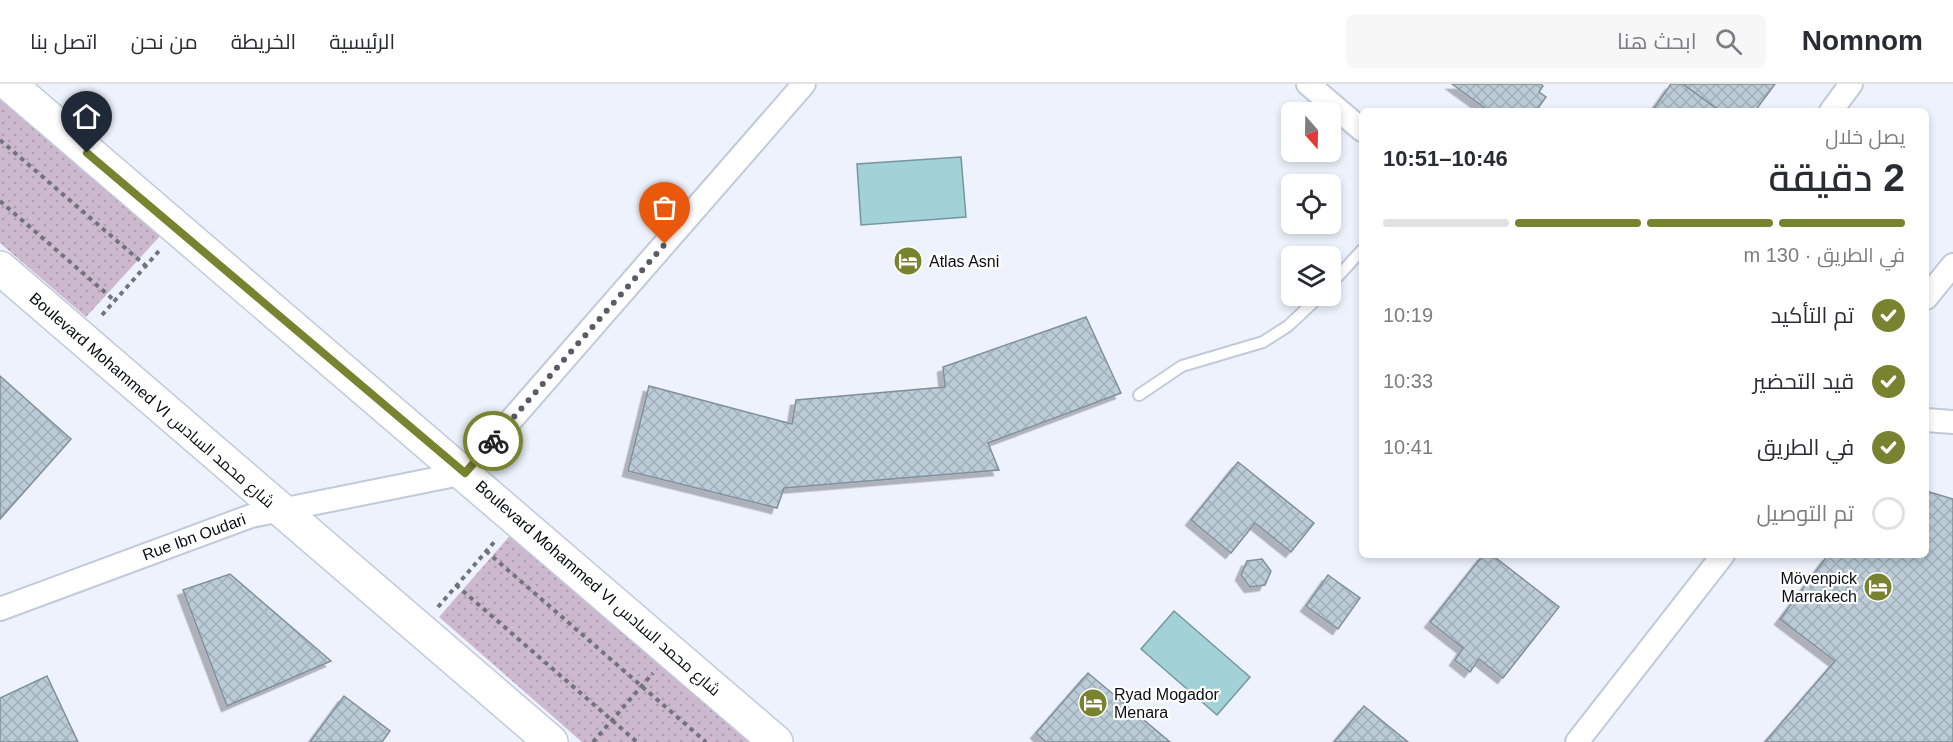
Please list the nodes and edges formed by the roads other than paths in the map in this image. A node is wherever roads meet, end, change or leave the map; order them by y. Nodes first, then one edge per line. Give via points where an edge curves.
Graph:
1 (9, 84) edge
2 (804, 84) edge
3 (1308, 84) edge
4 (1851, 84) edge
5 (1833, 108) edge
6 (1359, 127) edge
7 (1359, 253) edge
8 (1953, 265) edge
9 (0, 268) edge
10 (1341, 273) edge
11 (1929, 294) edge
12 (1309, 306) edge
13 (1139, 394) dead end
14 (1929, 420) edge
15 (1953, 422) edge
16 (465, 473) junction
17 (281, 511) junction
18 (1721, 558) edge
19 (0, 609) edge
20 (551, 742) edge
21 (776, 742) edge
22 (1577, 742) edge

1 - 16 main road, Boulevard Mohammed VI شارع محمد السادس
2 - 16 street
3 - 6 street
4 - 5 street
7 - 10 lane
8 - 11 street
9 - 17 main road, Boulevard Mohammed VI شارع محمد السادس
12 - 13 lane via 1269,339 1182,366
14 - 15 street
16 - 17 street, Rue Ibn Oudari
16 - 21 main road, Boulevard Mohammed VI شارع محمد السادس
17 - 19 street, Rue Ibn Oudari via 251,516
17 - 20 main road, Boulevard Mohammed VI شارع محمد السادس
18 - 22 street

